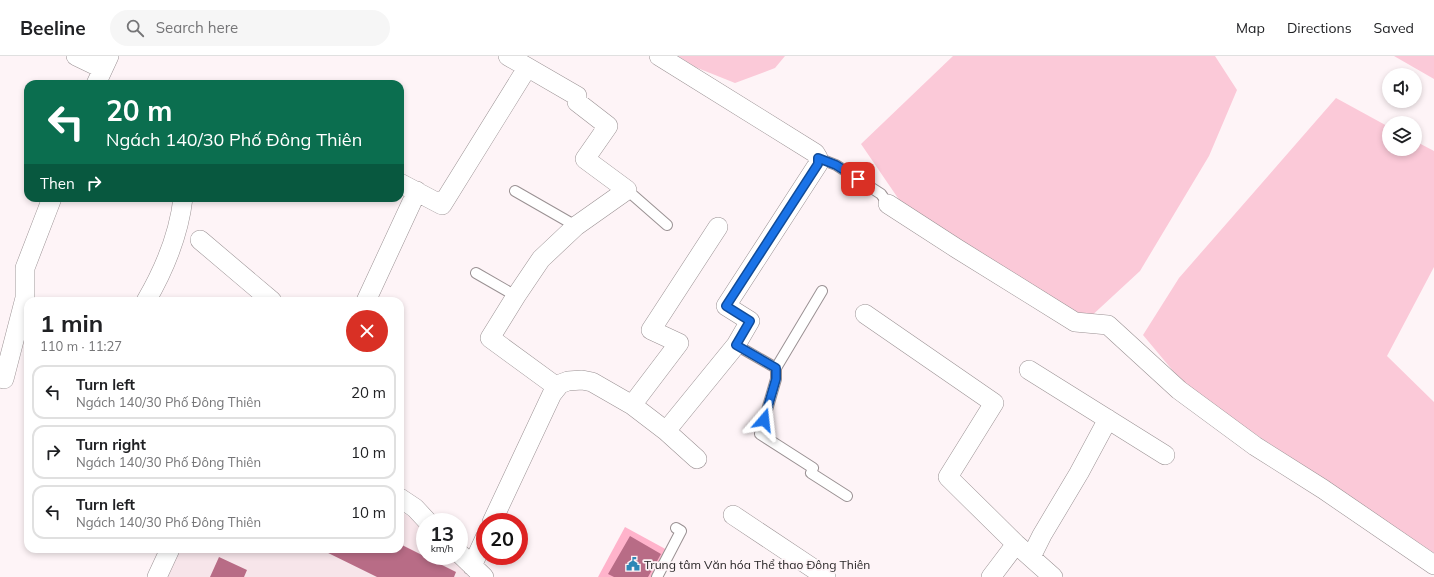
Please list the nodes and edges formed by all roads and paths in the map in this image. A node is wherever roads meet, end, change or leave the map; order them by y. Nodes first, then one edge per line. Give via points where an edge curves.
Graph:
1 (76, 56) edge
2 (508, 56) edge
3 (659, 56) edge
4 (527, 68) junction
5 (103, 70) edge
6 (818, 158) junction
7 (404, 185) edge
8 (627, 190) junction
9 (417, 191) junction
10 (514, 191) dead end
11 (50, 202) edge
12 (183, 202) edge
13 (888, 204) joint
14 (667, 224) dead end
15 (576, 226) junction
16 (718, 227) dead end
17 (200, 240) dead end
18 (476, 273) dead end
19 (822, 291) dead end
20 (516, 296) junction
21 (27, 297) edge
22 (148, 297) edge
23 (267, 297) edge
24 (368, 297) edge
25 (24, 309) edge
26 (865, 314) dead end
27 (736, 345) junction
28 (776, 368) junction
29 (1029, 370) dead end
30 (0, 378) edge
31 (557, 387) junction
32 (632, 405) junction
33 (1108, 419) junction
34 (666, 431) junction
35 (1165, 455) dead end
36 (697, 459) dead end
37 (847, 496) dead end
38 (404, 501) edge
39 (420, 513) edge
40 (496, 513) edge
41 (733, 515) dead end
42 (676, 528) dead end
43 (1016, 544) junction
44 (168, 553) edge
45 (476, 555) edge
46 (1031, 557) junction
47 (471, 565) edge
48 (1434, 565) edge
49 (157, 577) edge
50 (657, 577) edge
51 (826, 577) edge
52 (991, 577) edge
53 (1053, 577) edge

1 - 5 street
2 - 4 street
3 - 6 street via 815,153
4 - 8 street via 577,96 577,102 608,126 585,159
4 - 9 street via 442,205
6 - 13 lane via 836,165 881,194
6 - 27 street via 818,164 726,306 750,321
7 - 9 street
8 - 14 lane
8 - 15 street
9 - 24 street
10 - 15 lane
11 - 21 street via 25,268
12 - 22 street via 173,243 159,280
13 - 48 street via 1075,322 1108,325 1179,390 1255,446
15 - 20 street via 541,259
16 - 32 street via 651,330 679,343
17 - 23 street
18 - 20 lane
19 - 28 lane
20 - 31 street via 490,338
25 - 30 street via 4,379
26 - 43 street via 994,403 948,477
27 - 28 lane
27 - 34 street
28 - 37 lane via 776,379 760,434 813,468 811,473
29 - 33 street
31 - 32 street via 568,381 592,382
31 - 40 street
32 - 34 street
33 - 35 street
33 - 46 street
34 - 36 street
38 - 39 street
41 - 51 street
42 - 50 lane via 681,531
43 - 46 street
43 - 52 street
44 - 49 street
45 - 47 street
46 - 53 street

